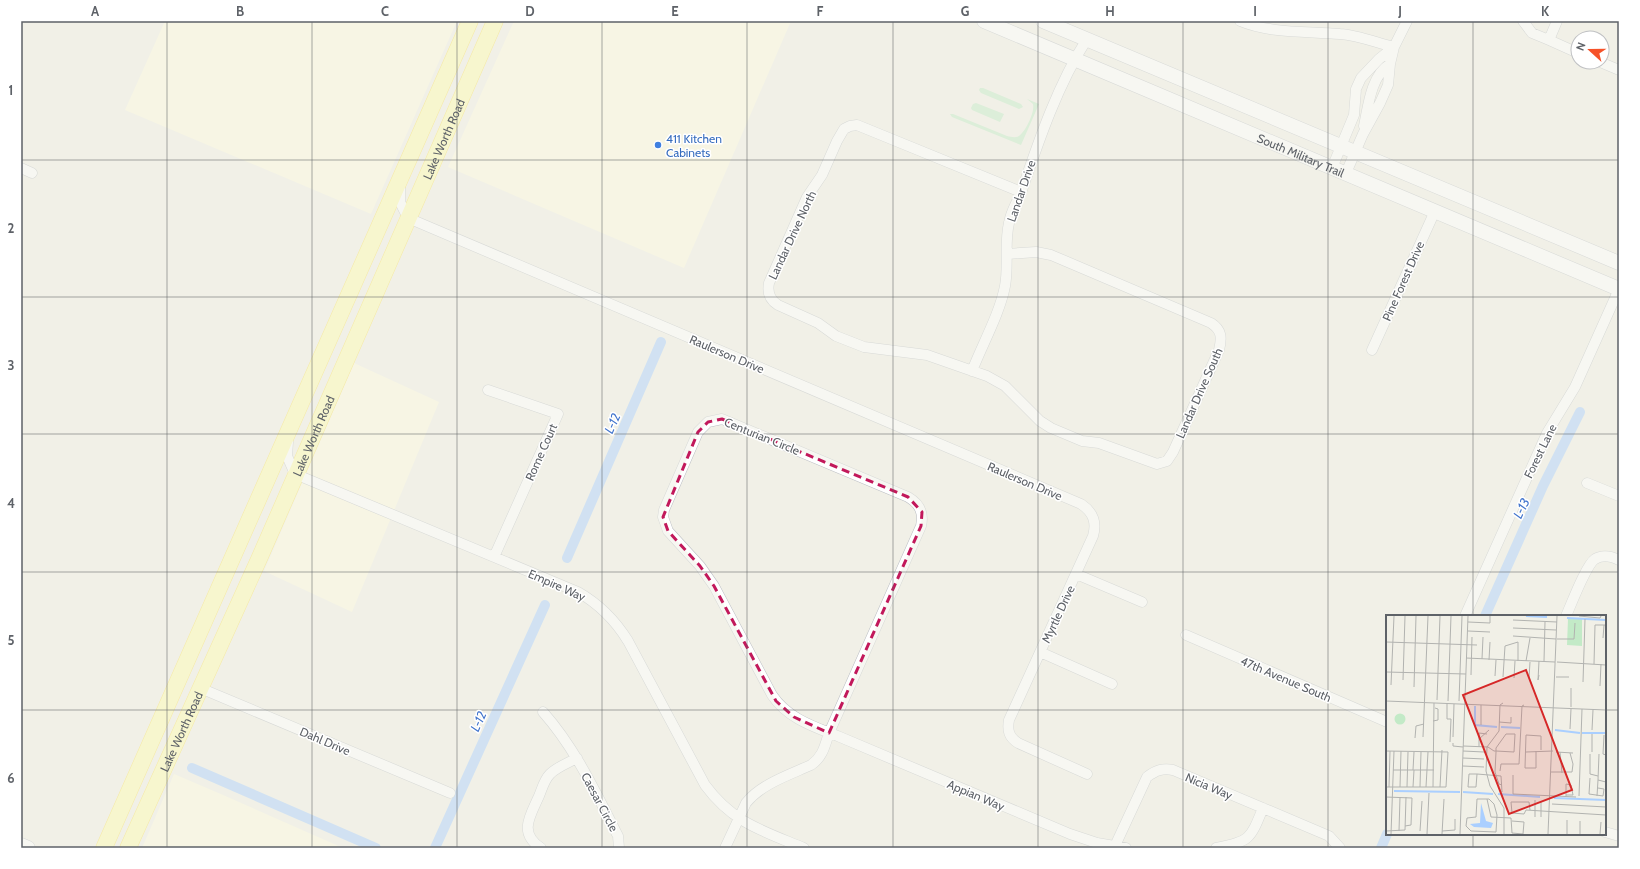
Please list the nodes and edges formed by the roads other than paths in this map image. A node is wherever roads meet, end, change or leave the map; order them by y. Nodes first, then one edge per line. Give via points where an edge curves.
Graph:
1 (470, 21) edge
2 (495, 21) edge
3 (984, 21) edge
4 (1043, 21) edge
5 (1240, 21) edge
6 (1407, 21) edge
7 (1523, 21) edge
8 (1557, 21) edge
9 (1086, 40) junction
10 (1548, 40) junction
11 (1394, 47) junction
12 (1570, 50) edge
13 (1074, 59) junction
14 (1390, 64) junction
15 (1371, 67) junction
16 (1379, 76) junction
17 (1362, 134) junction
18 (1341, 146) junction
19 (1355, 152) junction
20 (21, 168) edge
21 (1332, 168) junction
22 (32, 173) dead end
23 (1346, 173) junction
24 (400, 182) junction
25 (1021, 192) junction
26 (1435, 211) junction
27 (408, 218) junction
28 (1007, 254) junction
29 (1619, 262) edge
30 (1619, 289) edge
31 (1372, 350) dead end
32 (972, 371) junction
33 (488, 390) dead end
34 (288, 432) junction
35 (295, 474) junction
36 (1587, 483) dead end
37 (1619, 496) edge
38 (1081, 504) joint
39 (494, 557) junction
40 (1619, 560) edge
41 (1076, 574) junction
42 (1142, 602) dead end
43 (1465, 615) edge
44 (1566, 615) edge
45 (1186, 635) dead end
46 (1040, 652) junction
47 (1112, 684) dead end
48 (200, 688) junction
49 (543, 712) dead end
50 (1386, 722) edge
51 (829, 733) junction
52 (577, 758) junction
53 (1087, 774) dead end
54 (450, 793) dead end
55 (1263, 808) junction
56 (738, 818) junction
57 (1606, 832) edge
58 (1619, 836) edge
59 (21, 845) edge
60 (1115, 847) edge
61 (28, 848) edge
62 (104, 848) edge
63 (128, 848) edge
64 (541, 848) edge
65 (619, 848) edge
66 (725, 848) edge
67 (804, 848) edge
68 (1126, 848) edge
69 (1216, 848) edge
70 (1340, 848) edge

1 - 24 main road, Lake Worth Road
2 - 27 main road, Lake Worth Road
3 - 13 main road, South Military Trail
4 - 9 main road, South Military Trail
5 - 11 street via 1273,29 1343,34
6 - 11 street
7 - 10 street via 1532,33
8 - 10 street
9 - 13 street, Landar Drive
9 - 18 main road, South Military Trail
10 - 12 street
11 - 14 street
11 - 15 street
13 - 21 main road, South Military Trail
13 - 25 street, Landar Drive via 1033,156
14 - 16 street via 1383,68
14 - 17 street via 1388,85
15 - 16 street
15 - 18 street via 1356,88 1354,115
16 - 17 street via 1368,103
17 - 19 street
18 - 19 main road, South Military Trail
18 - 21 street
19 - 23 street
19 - 29 main road, South Military Trail
20 - 22 street
21 - 23 main road, South Military Trail
23 - 26 main road, South Military Trail
24 - 27 street via 400,202
24 - 34 main road, Lake Worth Road
25 - 28 street, Landar Drive via 1008,223
25 - 32 street, Landar Drive North via 857,124 850,126 844,129 822,175 807,197 769,283 769,296 773,302 818,323 836,336 864,347 927,354
26 - 30 main road, South Military Trail
26 - 31 street, Pine Forest Drive
27 - 35 main road, Lake Worth Road
27 - 38 street, Raulerson Drive
28 - 32 street, Landar Drive via 1004,293
28 - 32 street, Landar Drive South via 1036,252 1051,255 1211,323 1220,332 1222,339 1219,350 1173,452 1166,461 1157,464 1099,443 1082,441 1051,428 1040,421 1005,386
30 - 43 street, Forest Lane via 1575,387 1547,432
33 - 39 street, Rome Court via 558,414
34 - 35 street via 287,456
34 - 62 main road, Lake Worth Road
35 - 39 street, Empire Way
35 - 48 main road, Lake Worth Road
36 - 37 street
38 - 41 street, Myrtle Drive via 1093,515 1095,529
39 - 56 street, Empire Way via 578,592 609,615 628,640 705,785 714,798
40 - 44 street via 1601,556 1590,563
41 - 42 street
41 - 46 street, Myrtle Drive
45 - 50 street, 47th Avenue South
46 - 47 street
46 - 53 street, Myrtle Drive via 1009,720 1009,733 1018,743
48 - 54 street, Dahl Drive
48 - 63 main road, Lake Worth Road
49 - 52 street, Caesar Circle via 556,726
51 - 51 street, Centurian Circle via 921,526 922,512 919,505 908,496 729,421 722,419 708,422 698,432 664,510 665,525 714,586 776,701 794,717
51 - 56 street via 817,761 756,792
51 - 60 street, Appian Way via 1070,834
52 - 64 street, Caesar Circle via 550,773 529,817 527,824 530,838
52 - 65 street, Caesar Circle via 618,836
55 - 60 street, Nicia Way via 1173,770 1159,770 1147,777
55 - 69 street via 1250,836 1238,844
55 - 70 street, Nicia Way via 1329,836
56 - 66 street
56 - 67 street, Empire Way
57 - 58 street
59 - 61 main road
60 - 68 street, Appian Way

